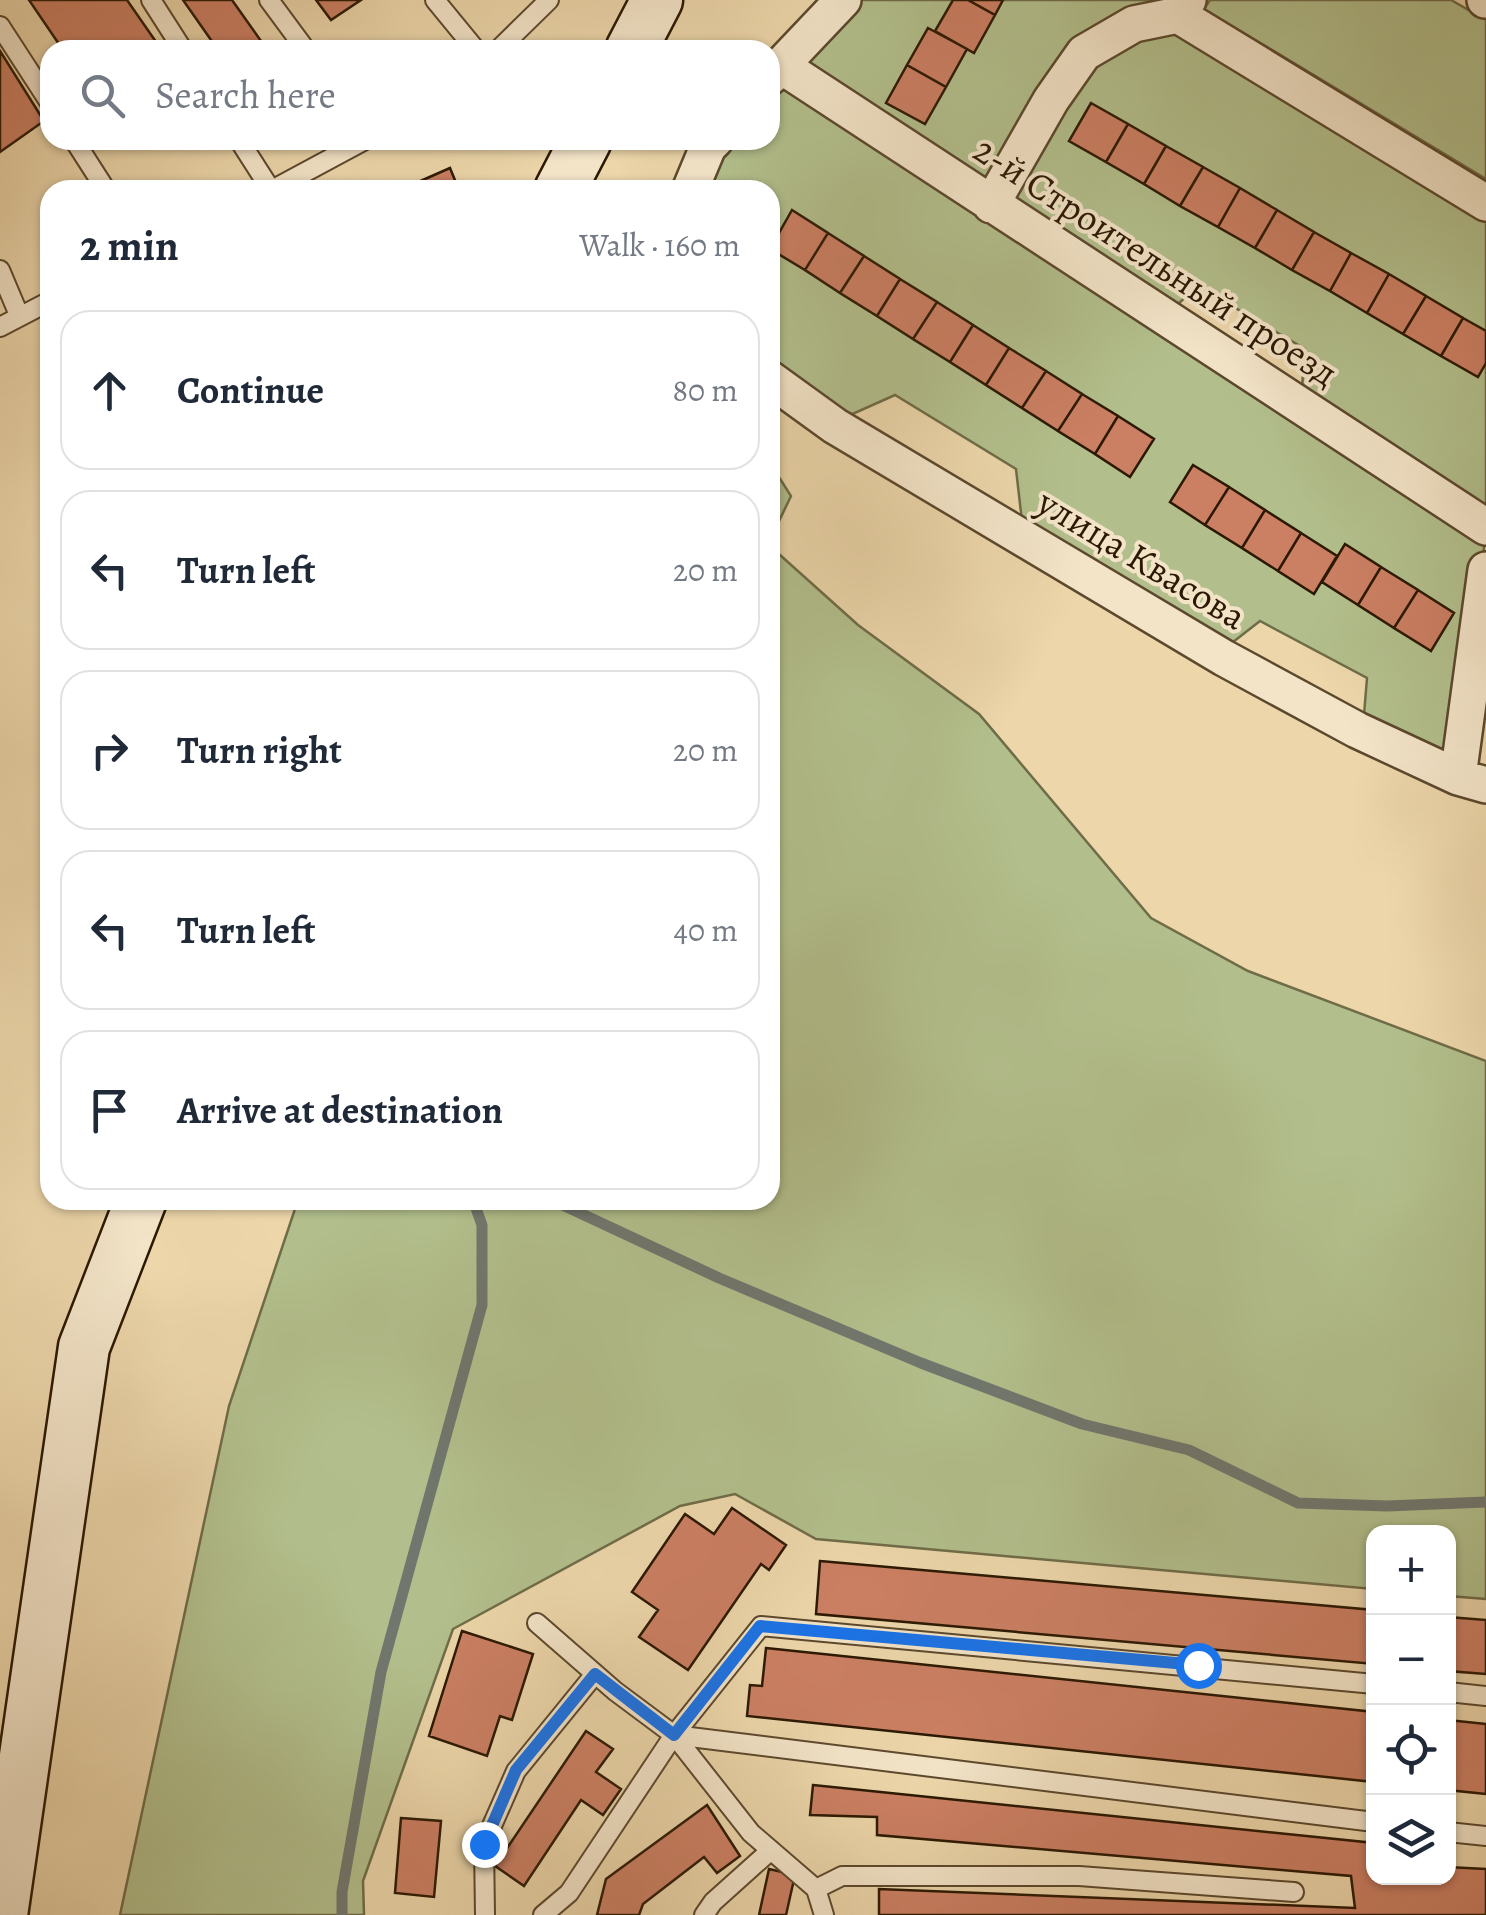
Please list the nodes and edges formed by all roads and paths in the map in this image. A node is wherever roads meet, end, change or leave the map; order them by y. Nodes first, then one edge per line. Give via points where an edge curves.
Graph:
1 (151, 0) edge
2 (269, 0) edge
3 (435, 0) edge
4 (549, 0) edge
5 (657, 0) edge
6 (844, 0) edge
7 (1183, 7) edge
8 (0, 26) edge
9 (177, 40) edge
10 (299, 40) edge
11 (468, 40) edge
12 (508, 40) edge
13 (637, 40) edge
14 (780, 66) edge
15 (780, 74) edge
16 (40, 88) edge
17 (80, 150) edge
18 (245, 150) edge
19 (345, 150) edge
20 (581, 150) edge
21 (707, 150) edge
22 (100, 180) edge
23 (265, 180) edge
24 (290, 180) edge
25 (565, 180) edge
26 (694, 180) edge
27 (1486, 203) edge
28 (991, 205) junction
29 (0, 270) edge
30 (40, 306) edge
31 (19, 315) junction
32 (0, 326) edge
33 (780, 386) edge
34 (1486, 527) edge
35 (1486, 570) edge
36 (1472, 781) edge
37 (138, 1210) edge
38 (537, 1622) dead end
39 (595, 1674) junction
40 (1366, 1683) edge
41 (1456, 1693) edge
42 (1486, 1696) edge
43 (674, 1735) junction
44 (1366, 1821) edge
45 (1456, 1833) edge
46 (1486, 1836) edge
47 (771, 1850) junction
48 (816, 1889) junction
49 (1294, 1892) dead end
50 (2, 1915) edge
51 (485, 1915) edge
52 (543, 1915) edge
53 (704, 1915) edge
54 (824, 1915) edge

1 - 9 lane
2 - 10 lane
3 - 11 lane
4 - 12 lane
5 - 13 street
6 - 14 street
7 - 27 street
7 - 28 street via 1134,24 1084,53
8 - 16 lane
15 - 28 street, 2-й Строительный проезд
17 - 22 lane
18 - 23 lane
19 - 24 lane
20 - 25 street
21 - 26 street
28 - 34 street, 2-й Строительный проезд
29 - 31 lane
30 - 31 lane
31 - 32 lane
33 - 36 street, улица Квасова via 835,426 1224,658 1357,730
35 - 36 street
37 - 50 street via 84,1347
38 - 39 lane
39 - 43 lane
39 - 51 lane via 516,1770 484,1844
40 - 43 lane via 760,1626
41 - 42 lane
43 - 44 lane
43 - 47 lane
43 - 52 lane via 569,1894
45 - 46 lane
47 - 48 lane
47 - 53 lane
48 - 49 lane via 842,1876 1079,1876
48 - 54 lane

